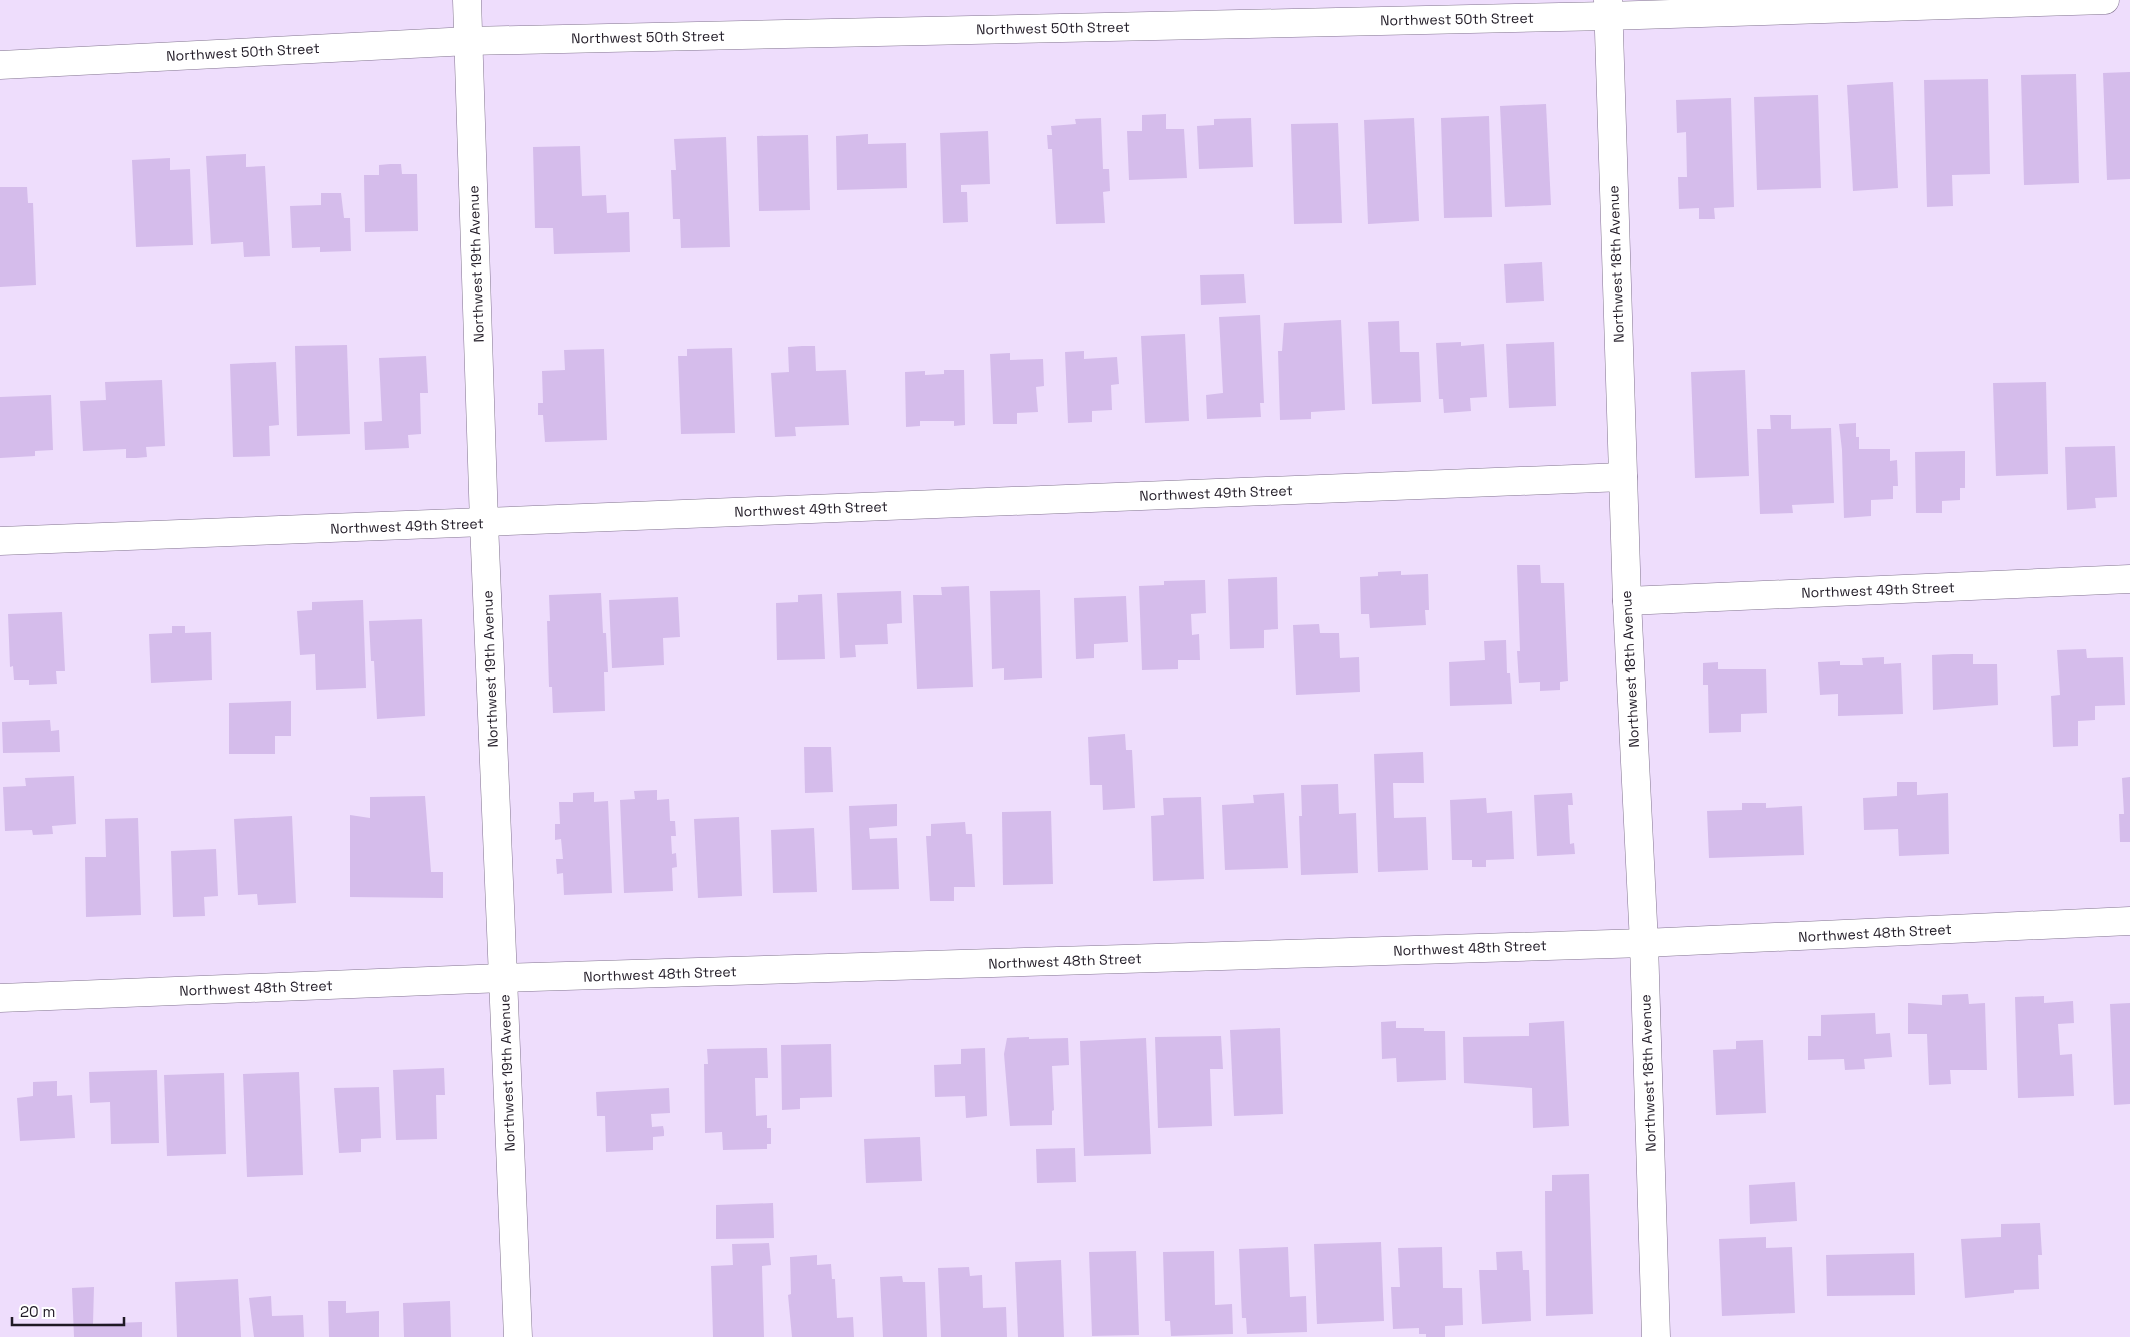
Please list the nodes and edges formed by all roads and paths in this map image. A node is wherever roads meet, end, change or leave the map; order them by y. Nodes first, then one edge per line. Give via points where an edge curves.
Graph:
1 (467, 0) edge
2 (2106, 0) edge
3 (1608, 8) edge
4 (469, 41) junction
5 (0, 65) edge
6 (1623, 477) junction
7 (484, 523) junction
8 (0, 541) edge
9 (2130, 580) edge
10 (1627, 601) junction
11 (2130, 921) edge
12 (1644, 943) junction
13 (503, 978) junction
14 (0, 998) edge
15 (518, 1337) edge
16 (1656, 1337) edge

1 - 4 street, Northwest 19th Avenue
2 - 3 street, Northwest 50th Street
3 - 4 street, Northwest 50th Street
3 - 6 street, Northwest 18th Avenue
4 - 5 street, Northwest 50th Street
4 - 7 street, Northwest 19th Avenue
6 - 7 street, Northwest 49th Street
6 - 10 street, Northwest 18th Avenue
7 - 8 street, Northwest 49th Street
7 - 13 street, Northwest 19th Avenue
9 - 10 street, Northwest 49th Street
10 - 12 street, Northwest 18th Avenue
11 - 12 street, Northwest 48th Street
12 - 13 street, Northwest 48th Street
12 - 16 street, Northwest 18th Avenue
13 - 14 street, Northwest 48th Street
13 - 15 street, Northwest 19th Avenue

